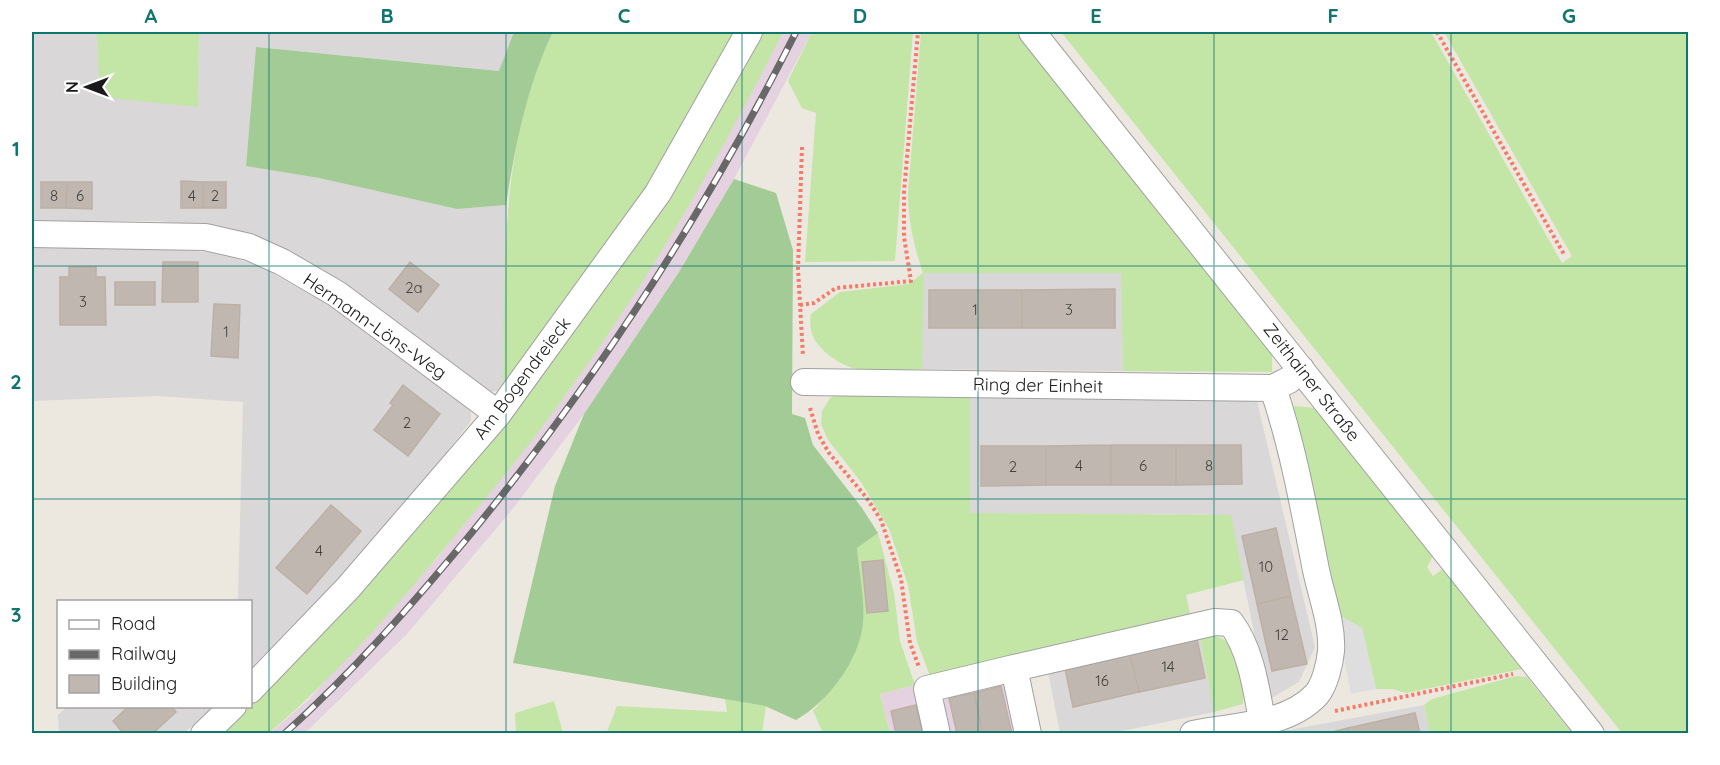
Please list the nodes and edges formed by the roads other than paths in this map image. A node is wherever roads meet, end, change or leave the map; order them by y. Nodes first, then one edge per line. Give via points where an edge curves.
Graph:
1 (749, 32) edge
2 (1032, 32) edge
3 (32, 234) edge
4 (1302, 369) junction
5 (804, 382) road end
6 (1273, 388) junction
7 (498, 414) junction
8 (1014, 668) junction
9 (252, 688) edge
10 (231, 708) edge
11 (1262, 720) junction
12 (204, 734) edge
13 (937, 734) edge
14 (1028, 734) edge
15 (1193, 734) edge
16 (1591, 734) edge

1 - 7 street, Am Bogendreieck via 658,193
2 - 4 street, Zeithainer Straße
3 - 7 street, Hermann-Löns-Weg via 205,237 249,247 337,294
4 - 6 street
4 - 16 street, Zeithainer Straße
5 - 6 street, Ring der Einheit
6 - 11 street via 1306,515 1331,650 1318,692 1299,708
7 - 9 street, Am Bogendreieck via 348,588
8 - 11 street via 1215,622 1231,623 1247,654
8 - 13 street via 927,689
8 - 14 street
10 - 12 street
11 - 15 street

